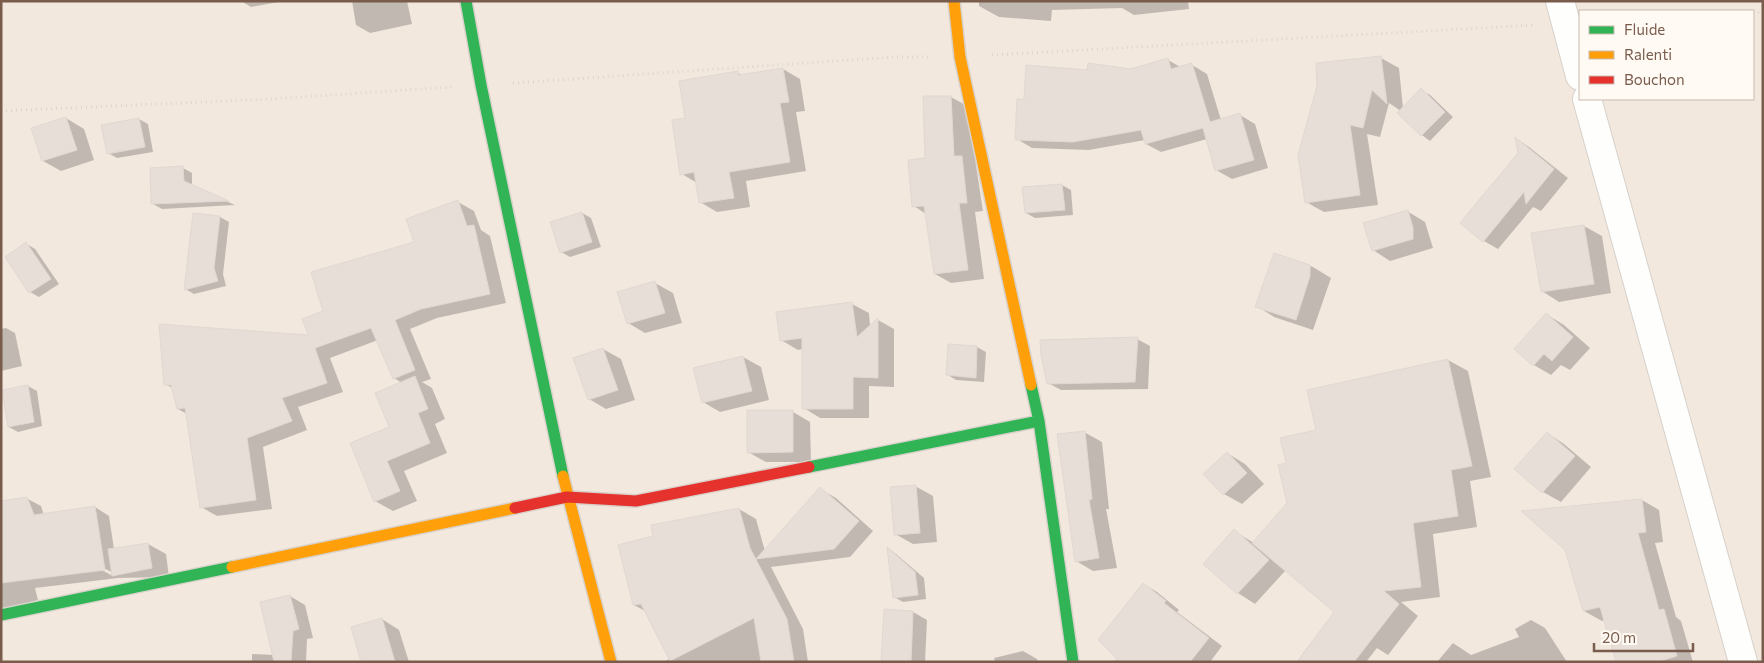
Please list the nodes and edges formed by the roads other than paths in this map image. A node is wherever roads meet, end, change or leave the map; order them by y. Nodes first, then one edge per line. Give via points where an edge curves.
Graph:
1 (466, 1) edge
2 (954, 1) edge
3 (1563, 12) edge
4 (1579, 72) edge
5 (1587, 100) edge
6 (1039, 421) junction
7 (567, 497) junction
8 (1, 615) edge
9 (611, 662) edge
10 (1073, 662) edge
11 (1743, 662) edge

1 - 7 street
2 - 6 street via 960,57
3 - 4 street
5 - 11 street
6 - 7 street via 636,501
6 - 10 street
7 - 8 street
7 - 9 street

